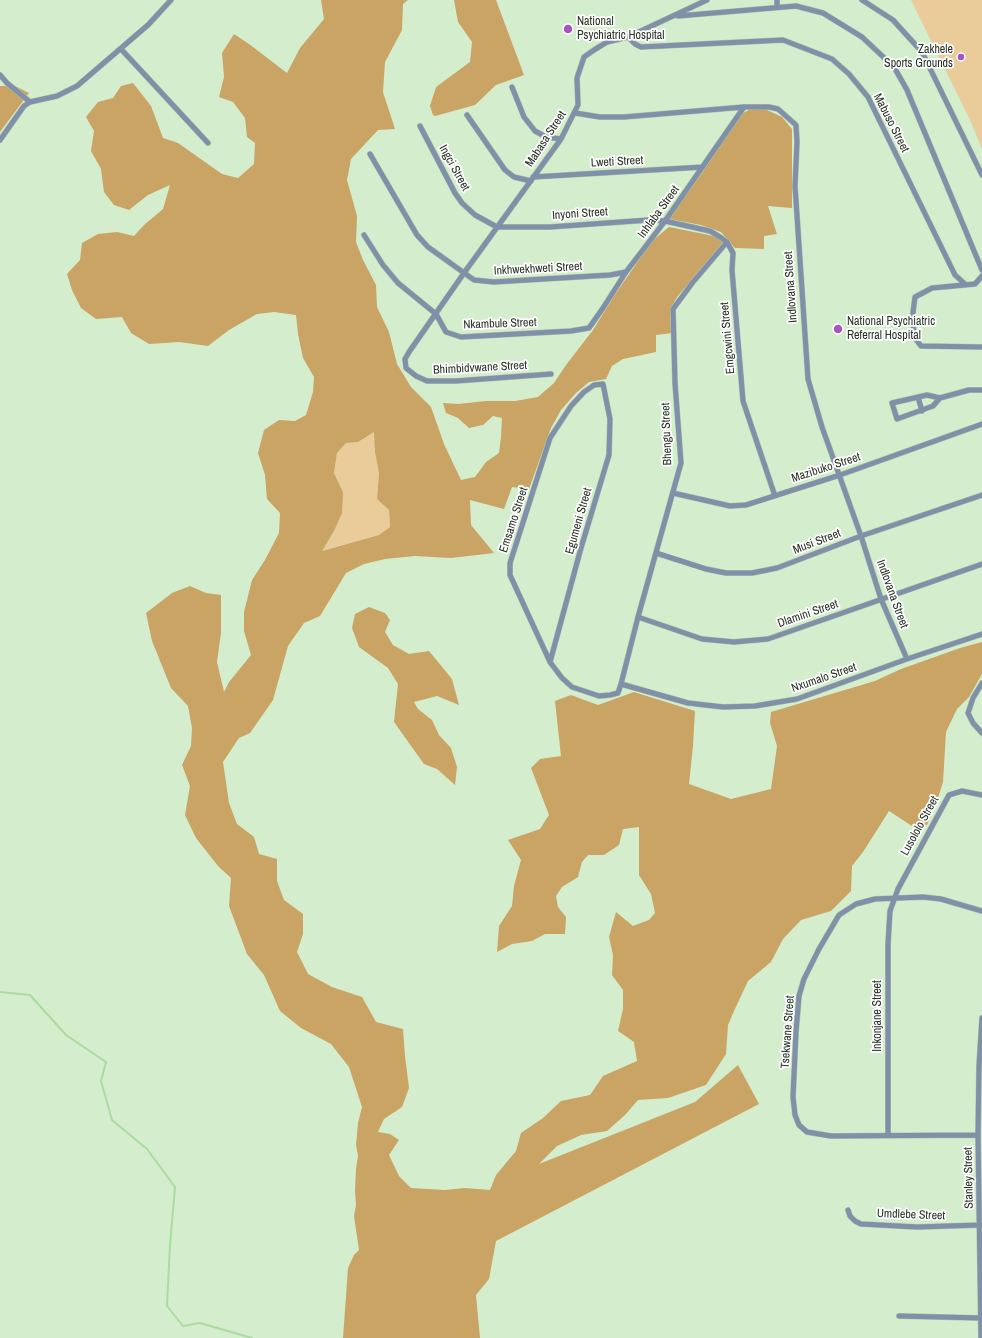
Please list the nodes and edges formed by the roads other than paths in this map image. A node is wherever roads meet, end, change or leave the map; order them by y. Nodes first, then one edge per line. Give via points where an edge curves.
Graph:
1 (171, 0) edge
2 (707, 0) edge
3 (777, 0) edge
4 (862, 0) edge
5 (777, 8) junction
6 (673, 16) junction
7 (628, 36) junction
8 (121, 49) junction
9 (0, 75) edge
10 (512, 87) dead end
11 (30, 102) junction
12 (744, 107) junction
13 (575, 113) junction
14 (467, 115) dead end
15 (420, 126) dead end
16 (560, 139) junction
17 (0, 140) edge
18 (208, 144) dead end
19 (370, 154) dead end
20 (703, 167) junction
21 (982, 175) edge
22 (532, 179) junction
23 (665, 221) junction
24 (497, 227) junction
25 (364, 235) dead end
26 (727, 242) junction
27 (982, 270) edge
28 (626, 272) junction
29 (464, 273) junction
30 (982, 276) edge
31 (965, 284) junction
32 (436, 314) junction
33 (589, 328) joint
34 (982, 347) edge
35 (551, 374) dead end
36 (603, 384) joint
37 (982, 390) edge
38 (918, 397) junction
39 (940, 398) junction
40 (922, 411) junction
41 (982, 424) edge
42 (840, 475) junction
43 (673, 493) junction
44 (982, 495) edge
45 (775, 496) junction
46 (861, 536) junction
47 (656, 553) junction
48 (982, 564) edge
49 (881, 599) junction
50 (638, 617) junction
51 (982, 634) edge
52 (906, 658) junction
53 (550, 662) junction
54 (982, 683) edge
55 (621, 684) junction
56 (982, 734) edge
57 (982, 795) edge
58 (894, 898) junction
59 (982, 911) edge
60 (982, 1018) edge
61 (888, 1135) junction
62 (978, 1135) junction
63 (848, 1210) dead end
64 (980, 1225) junction
65 (899, 1316) dead end
66 (981, 1318) edge
67 (981, 1338) edge

1 - 8 street
2 - 6 street, Mabasa Street
3 - 5 street
4 - 21 street via 893,20 922,52
5 - 6 street
5 - 27 street via 796,6 823,13 862,37 894,67 907,90
6 - 7 street, Mabasa Street
7 - 13 street, Mabasa Street via 607,42 584,57 577,78 578,105
7 - 31 street, Mabuso Street via 640,47 783,40 832,59 849,74 868,97 955,275
8 - 11 street via 77,86 57,96
8 - 18 street
9 - 11 street
10 - 16 street via 524,118 535,131 546,137
11 - 17 street via 24,106
12 - 13 street, Indlovana Street via 624,117
12 - 20 street, Inhlaba Street
12 - 42 street, Indlovana Street via 778,109 796,125 795,186 808,379
13 - 16 street, Mabasa Street
14 - 22 street, Lweti Street via 505,170 514,177
15 - 24 street, Ingci Street via 462,203
16 - 22 street, Mabasa Street
19 - 29 street, Inkhwekhweti Street via 417,235 428,247
20 - 22 street, Lweti Street
20 - 23 street, Inhlaba Street
22 - 24 street, Mabasa Street
23 - 24 street, Inyoni Street
23 - 26 street via 710,231
23 - 28 street, Inhlaba Street
24 - 29 street, Mabasa Street
25 - 32 street, Nkambule Street via 398,283
26 - 43 street, Bhengu Street via 673,309 681,463
26 - 45 street, Emgcwini Street via 733,253 732,270 743,401
28 - 29 street, Inkhwekhweti Street via 494,282 474,280
28 - 33 street, Inhlaba Street
29 - 32 street, Mabasa Street
30 - 31 street via 975,284
31 - 34 street via 932,288 915,296 912,320 916,338 921,346
32 - 33 street, Nkambule Street via 446,332 461,337
32 - 35 street, Bhimbidvwane Street via 405,359 406,368 416,376 427,381 456,381
36 - 53 street, Egumeni Street via 610,418 609,455
36 - 53 street, Emsamo Street via 594,385 584,392 571,406 550,438 510,563 510,575
37 - 39 street via 969,390
38 - 39 street via 927,395
38 - 40 street
38 - 40 street via 892,403 897,419
39 - 40 street
41 - 42 street, Mazibuko Street
42 - 45 street, Mazibuko Street
42 - 46 street, Indlovana Street
43 - 45 street, Mazibuko Street via 730,506 746,505
43 - 47 street, Bhengu Street
44 - 46 street, Musi Street
46 - 47 street, Musi Street via 777,568 752,573 726,573 706,569
46 - 49 street, Indlovana Street
47 - 50 street, Bhengu Street
48 - 49 street, Dlamini Street
49 - 50 street, Dlamini Street via 768,639 734,642 702,639
49 - 52 street, Indlovana Street
50 - 55 street, Bhengu Street
51 - 52 street, Nxumalo Street
52 - 55 street, Nxumalo Street via 797,699 755,706 723,707 688,703
53 - 55 street, Emsamo Street via 572,687 592,694 610,696 618,693
54 - 56 street via 968,713
57 - 58 street, Lusololo Street via 962,791 949,796
58 - 59 street, Tsekwane Street via 941,899
58 - 61 street, Inkonjane Street via 890,911 888,944
58 - 61 street, Tsekwane Street via 856,904 839,915 819,949 804,979 799,996 794,1097 795,1115 799,1125 807,1132 831,1136
60 - 62 street, Stanley Street
61 - 62 street, Tsekwane Street
62 - 64 street, Stanley Street
63 - 64 street, Umdlebe Street via 850,1216 861,1224 917,1227
64 - 66 street, Stanley Street
65 - 66 street
66 - 67 street, Stanley Street

